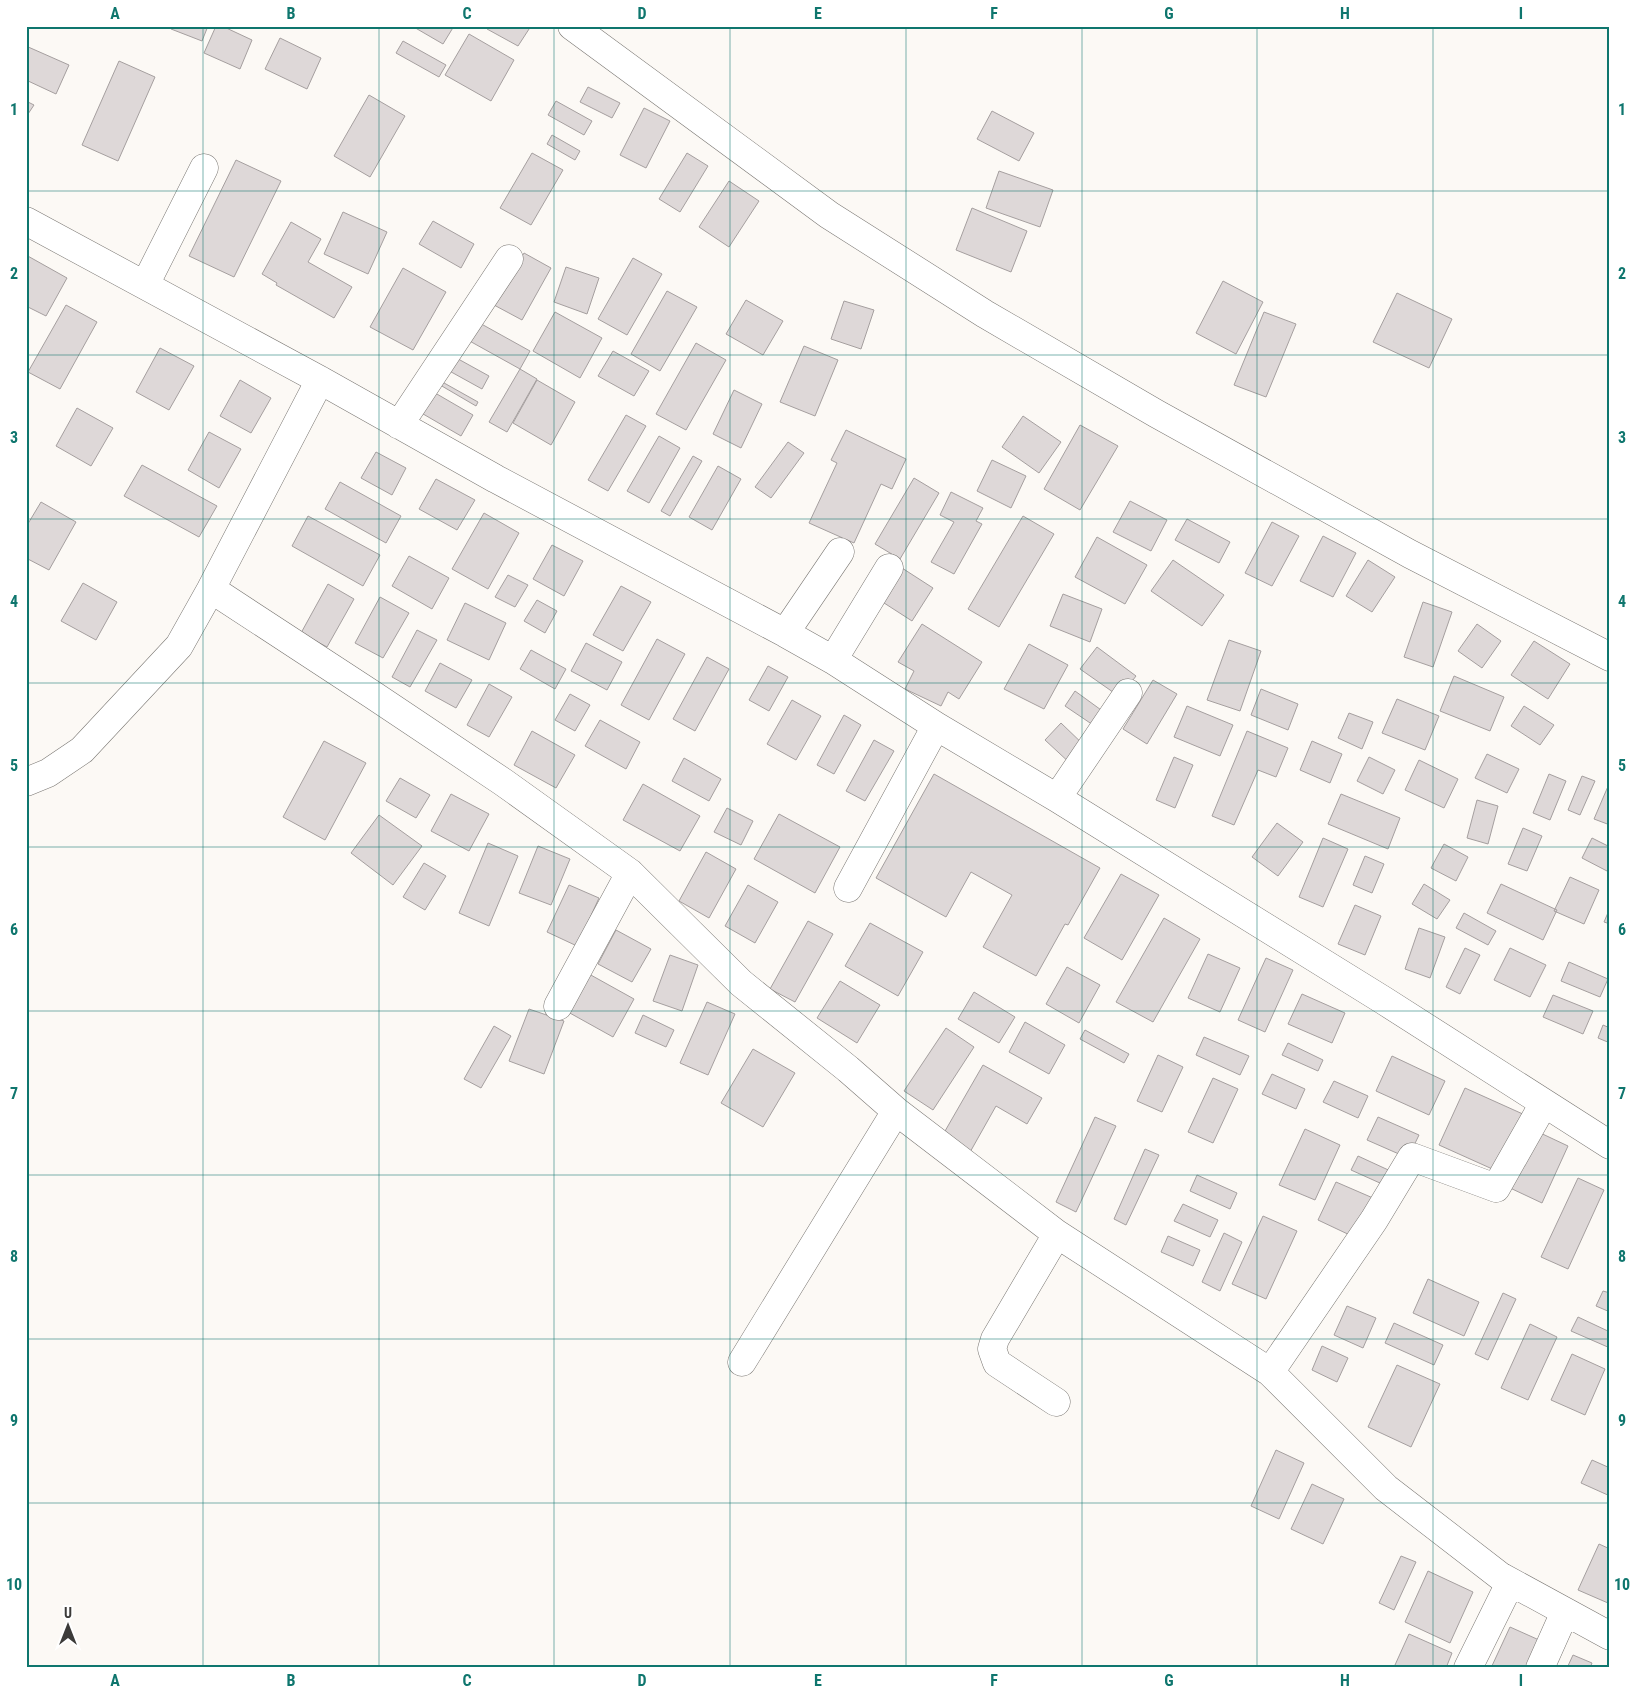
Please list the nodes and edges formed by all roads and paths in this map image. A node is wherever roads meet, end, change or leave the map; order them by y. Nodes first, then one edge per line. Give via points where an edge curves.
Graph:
1 (572, 26) edge
2 (204, 168) dead end
3 (26, 221) edge
4 (509, 260) dead end
5 (145, 285) junction
6 (320, 380) junction
7 (399, 425) junction
8 (840, 552) dead end
9 (889, 568) dead end
10 (211, 589) junction
11 (785, 633) junction
12 (1610, 657) edge
13 (833, 660) junction
14 (1128, 693) dead end
15 (936, 726) junction
16 (26, 782) edge
17 (1057, 798) junction
18 (630, 873) junction
19 (848, 888) dead end
20 (558, 1006) dead end
21 (1544, 1103) junction
22 (896, 1111) junction
23 (1610, 1145) edge
24 (1058, 1234) junction
25 (742, 1362) dead end
26 (1270, 1372) junction
27 (1056, 1402) dead end
28 (1510, 1583) junction
29 (1565, 1612) junction
30 (1608, 1632) edge
31 (1468, 1668) edge
32 (1540, 1668) edge

1 - 12 street via 829,215 985,314 1410,554
2 - 5 street
3 - 5 street
4 - 7 street
5 - 6 street
6 - 7 street
6 - 10 street
7 - 11 street
8 - 11 street
9 - 13 street
10 - 16 street via 179,646 125,706 82,750 48,773
10 - 18 street via 503,782
11 - 13 street
13 - 15 street
14 - 17 street
15 - 17 street
15 - 19 street
17 - 21 street
18 - 20 street
18 - 22 street via 741,983
21 - 23 street
21 - 26 street via 1496,1188 1412,1157 1374,1220
22 - 24 street
22 - 25 street
24 - 26 street
24 - 27 street via 992,1348 997,1363
26 - 28 street via 1386,1488
28 - 29 street
28 - 31 street
29 - 30 street
29 - 32 street

